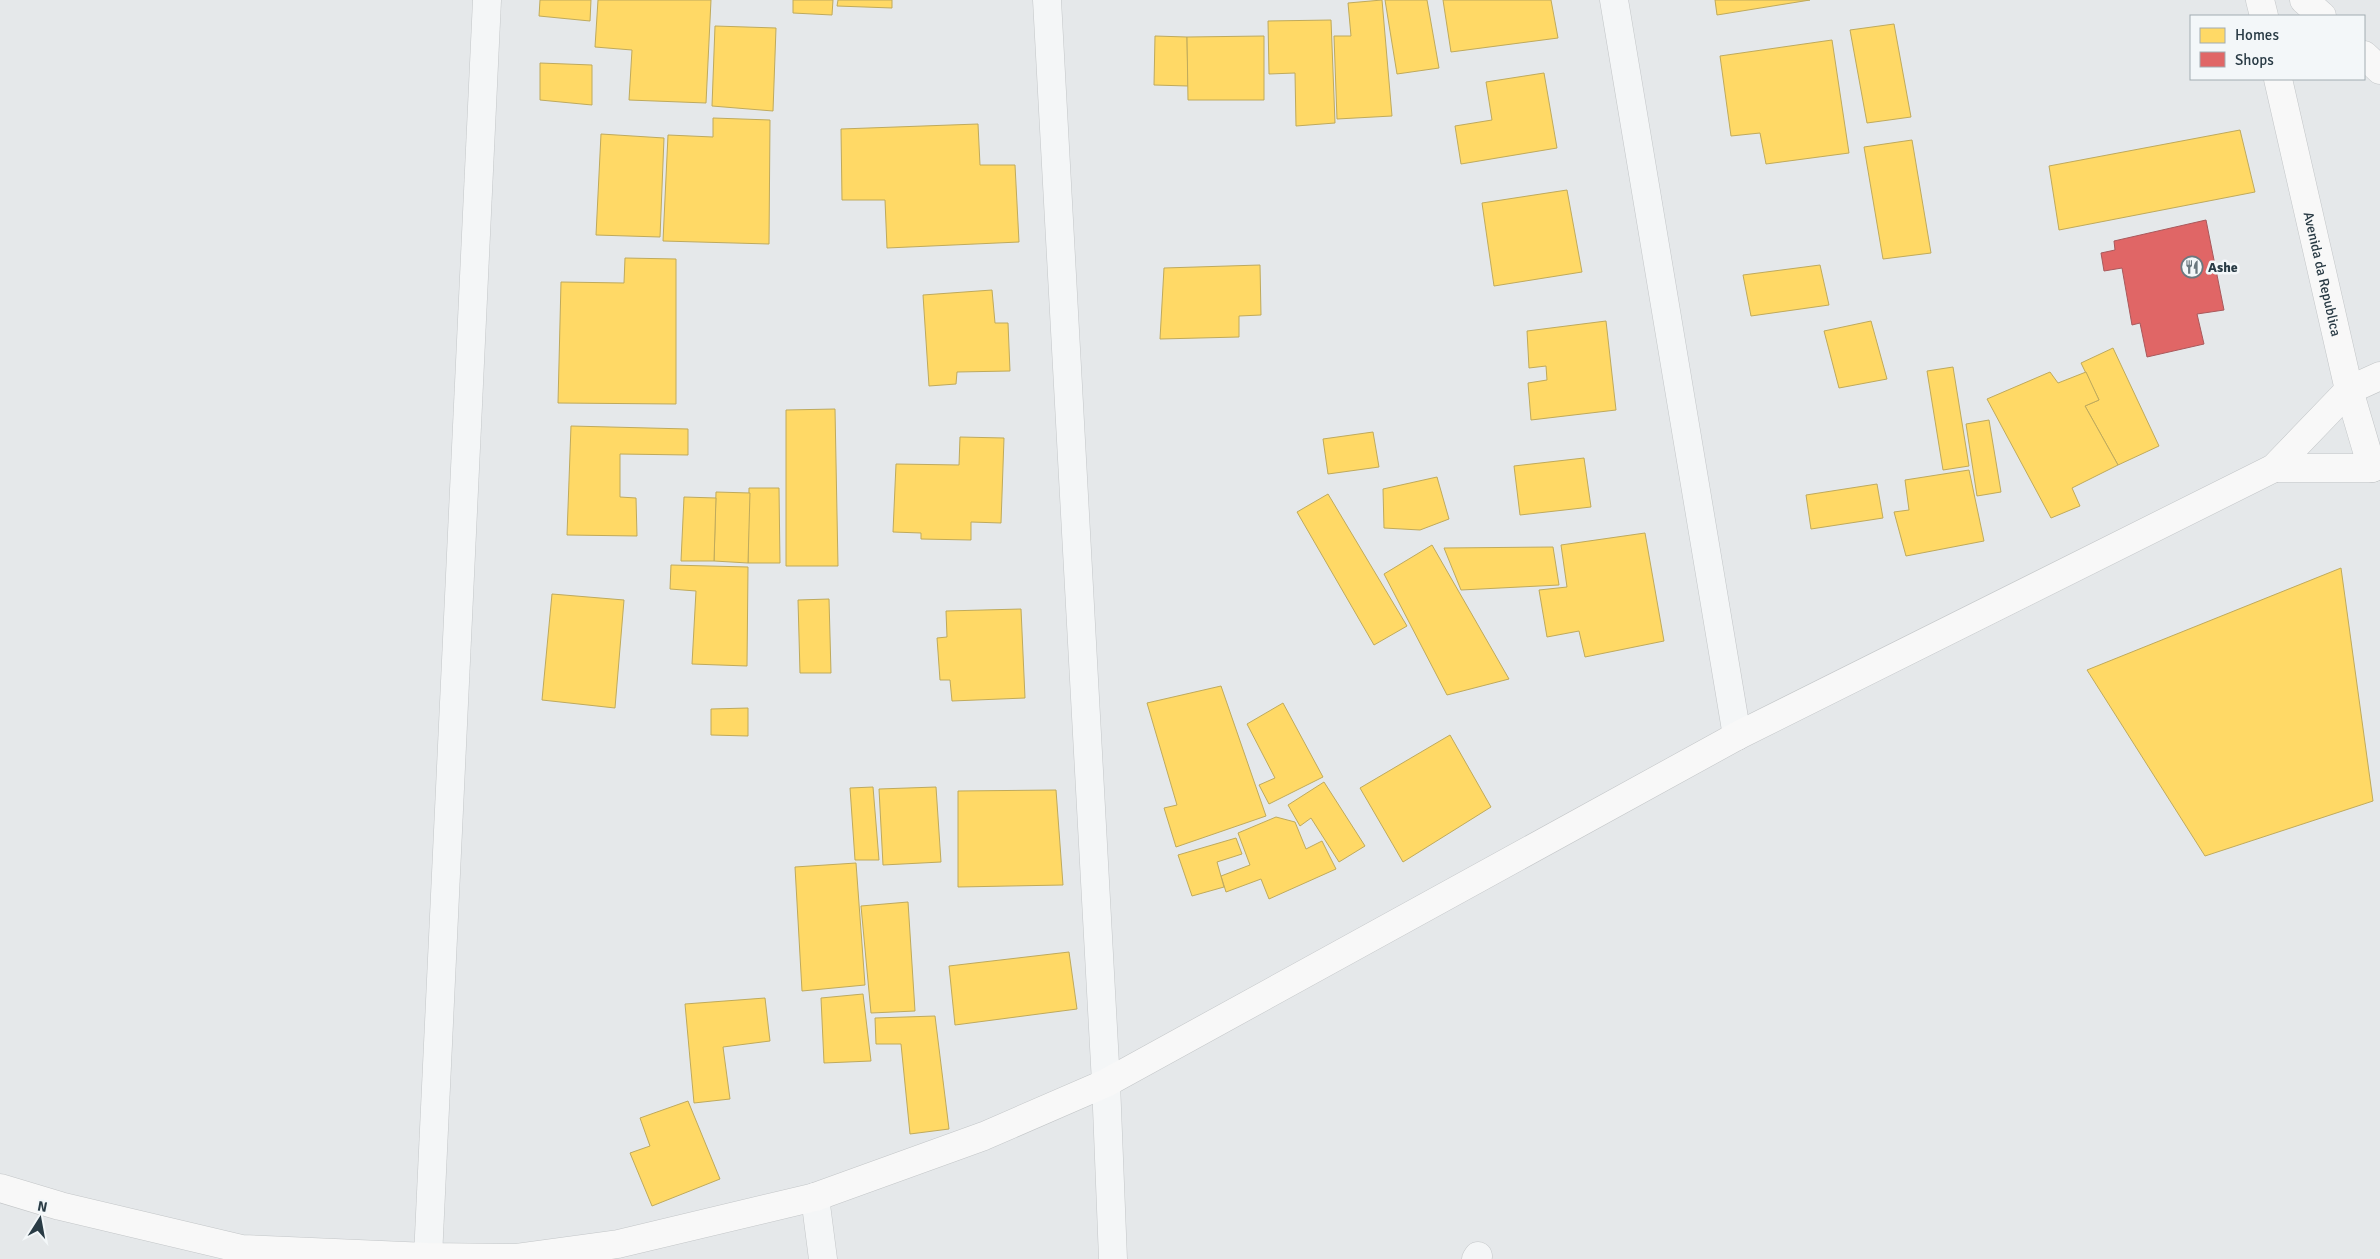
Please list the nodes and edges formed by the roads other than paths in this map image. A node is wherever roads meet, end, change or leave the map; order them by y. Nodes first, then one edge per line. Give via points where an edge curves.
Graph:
1 (487, 0) edge
2 (1047, 0) edge
3 (1614, 0) edge
4 (2260, 0) edge
5 (2304, 0) edge
6 (2264, 15) edge
7 (2321, 15) edge
8 (2365, 56) edge
9 (2380, 70) edge
10 (2278, 80) edge
11 (2380, 376) edge
12 (2349, 390) junction
13 (2274, 468) junction
14 (2377, 471) edge
15 (1737, 736) junction
16 (1106, 1083) junction
17 (0, 1188) edge
18 (815, 1196) junction
19 (428, 1257) junction
20 (515, 1259) edge
21 (823, 1259) edge
22 (1113, 1259) edge

1 - 19 street
2 - 16 street
3 - 15 street
4 - 6 street
5 - 7 street
8 - 9 street
10 - 12 street, Avenida da Republica
11 - 12 street
12 - 13 street
12 - 14 street, Avenida da Republica
13 - 14 street
13 - 15 street
15 - 16 street
16 - 18 street via 984,1136
16 - 22 street
17 - 19 street via 60,1206 242,1249
18 - 20 street via 618,1244
18 - 21 street
19 - 20 street

